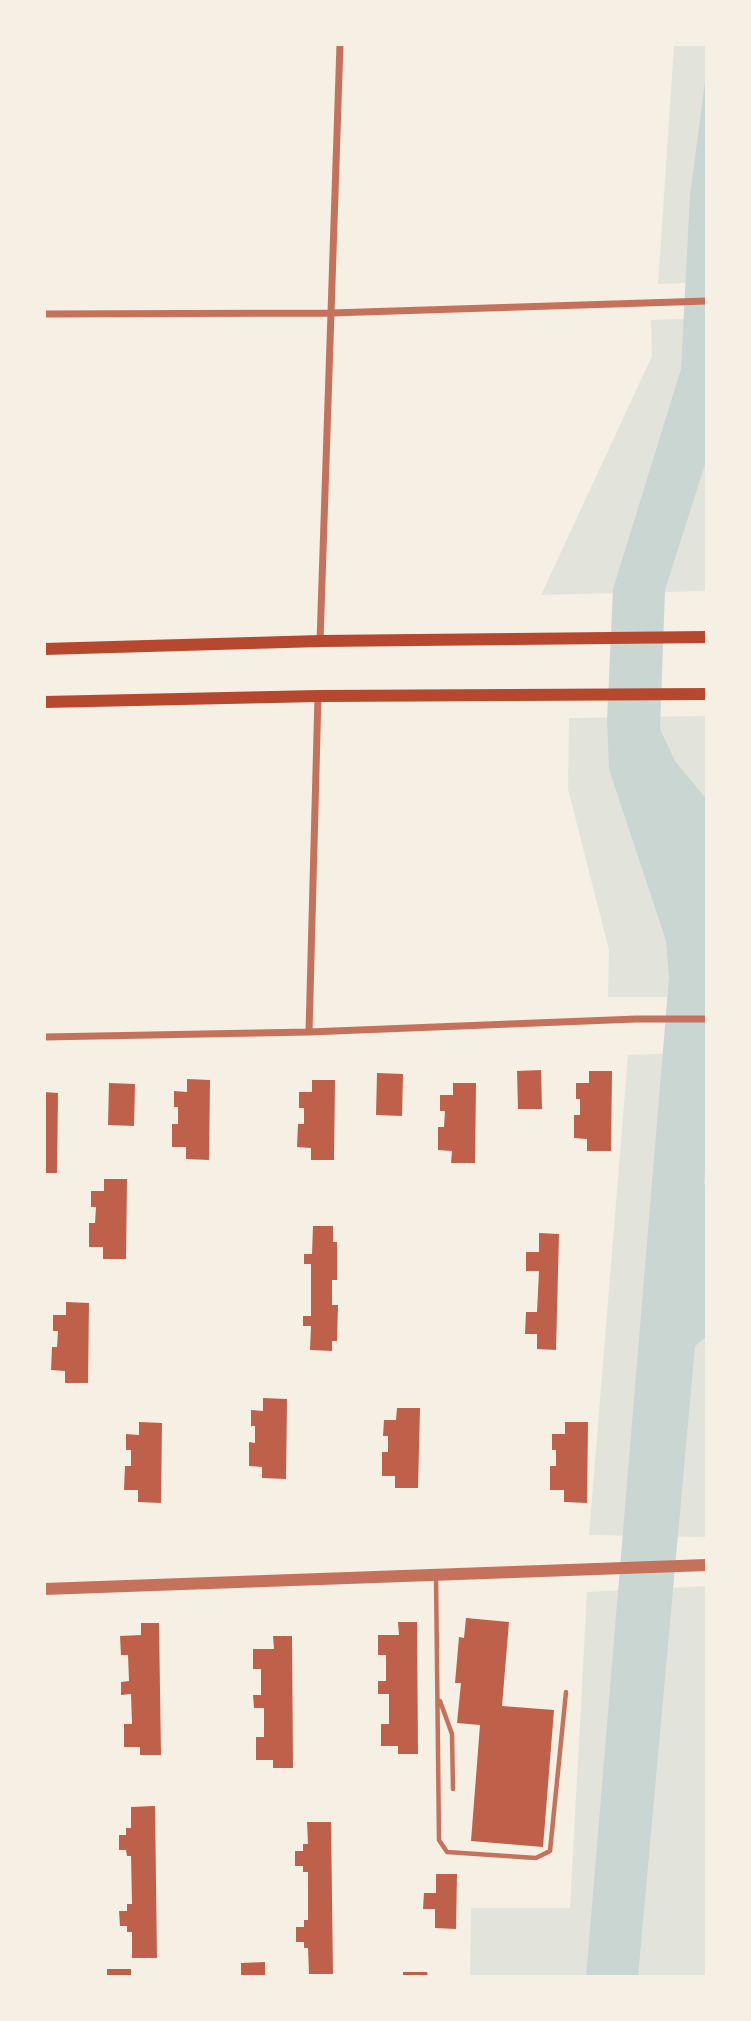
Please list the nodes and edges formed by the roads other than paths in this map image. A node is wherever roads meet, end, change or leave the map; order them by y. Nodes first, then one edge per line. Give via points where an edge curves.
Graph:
1 (340, 44) edge
2 (707, 301) edge
3 (331, 313) junction
4 (44, 314) edge
5 (707, 637) edge
6 (320, 641) junction
7 (44, 649) edge
8 (707, 694) edge
9 (318, 696) junction
10 (44, 702) edge
11 (707, 1020) edge
12 (309, 1032) junction
13 (44, 1037) edge
14 (707, 1565) edge
15 (436, 1575) junction
16 (44, 1589) edge
17 (566, 1692) dead end
18 (438, 1697) junction
19 (453, 1789) dead end

1 - 3 street
2 - 3 street
3 - 4 street
3 - 6 street
5 - 6 main road
6 - 7 main road
8 - 9 main road
9 - 10 main road
9 - 12 street
11 - 12 street
12 - 13 street
14 - 15 street
15 - 16 street
15 - 18 lane
17 - 18 lane via 550,1851 536,1858 447,1852 439,1840
18 - 19 lane via 453,1734

